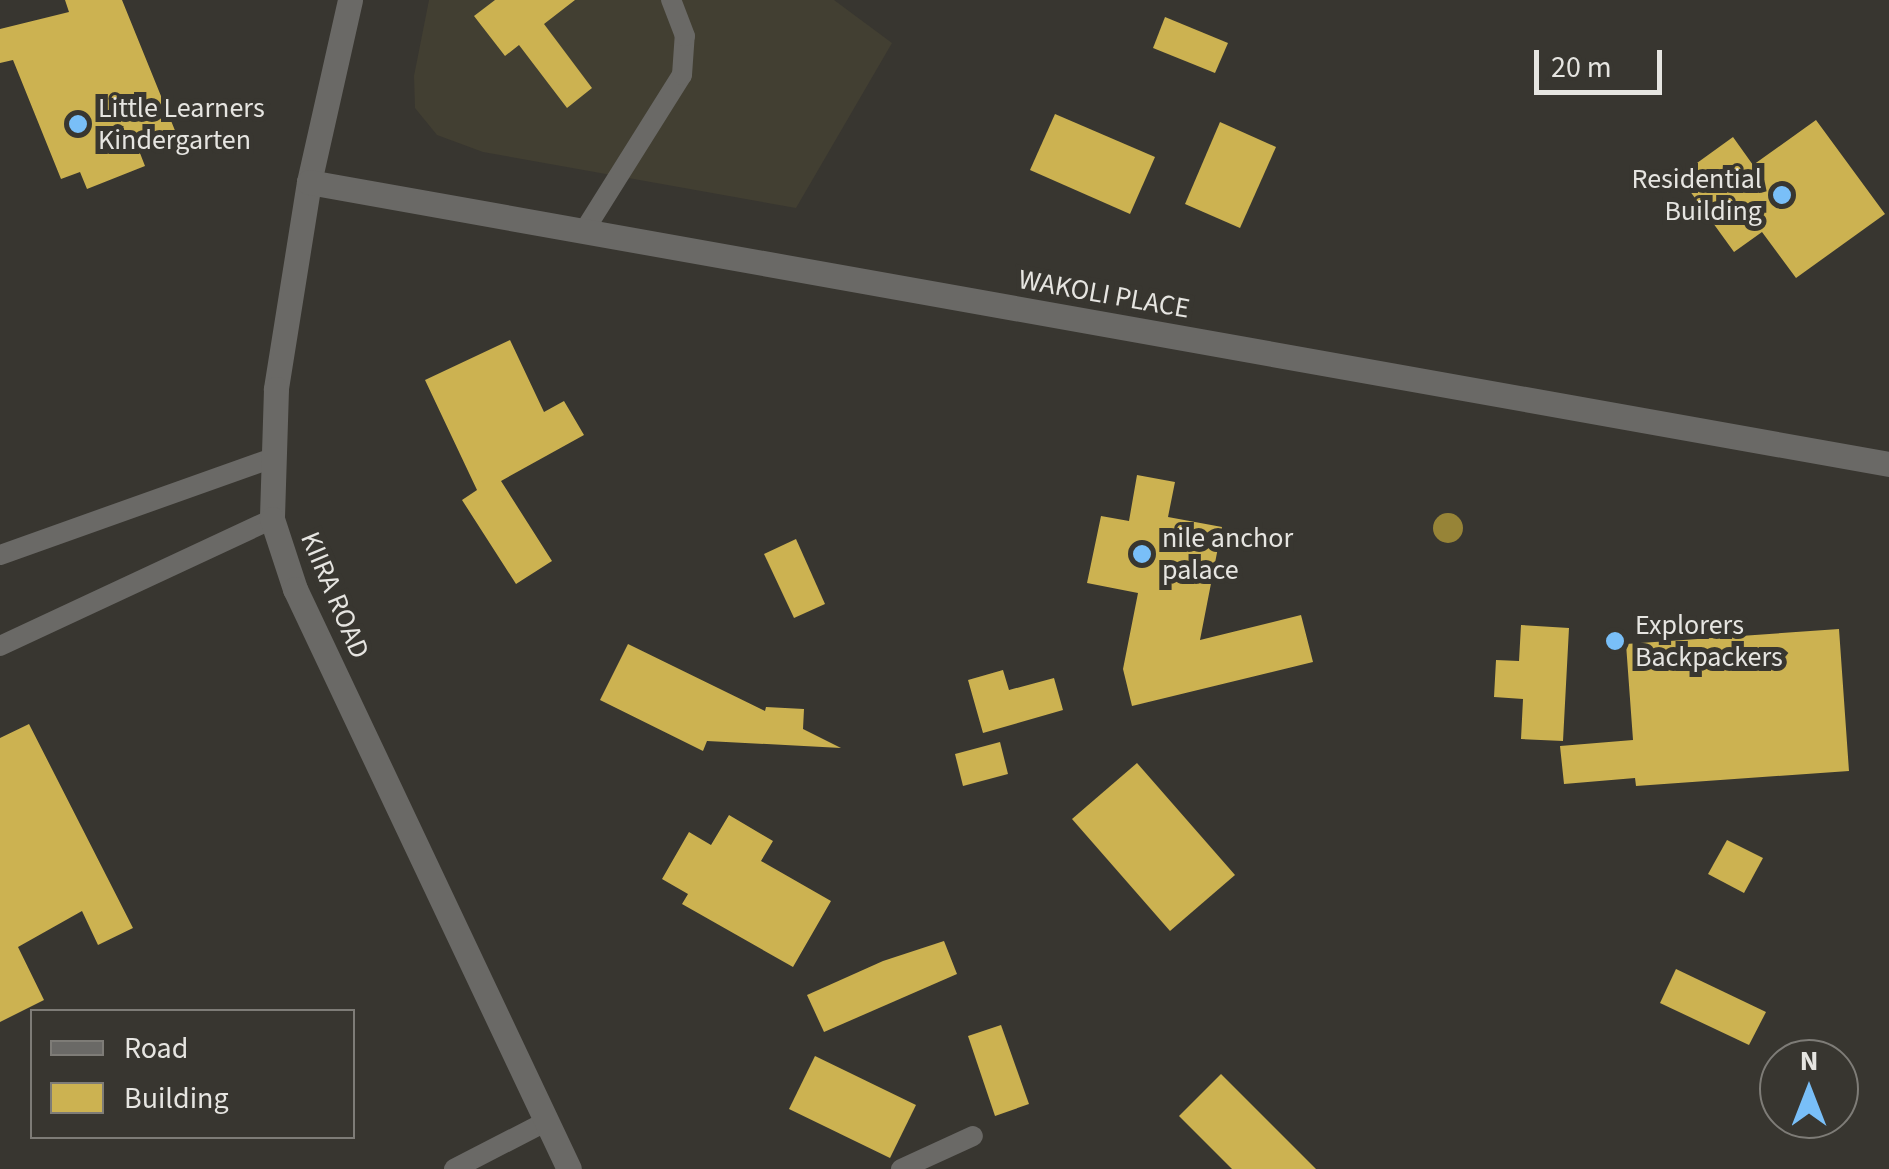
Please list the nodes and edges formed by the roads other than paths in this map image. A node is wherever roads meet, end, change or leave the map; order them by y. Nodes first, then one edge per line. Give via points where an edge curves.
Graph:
1 (350, 0) edge
2 (671, 0) edge
3 (310, 182) junction
4 (584, 231) junction
5 (272, 458) junction
6 (1889, 464) edge
7 (272, 519) junction
8 (0, 556) edge
9 (0, 646) edge
10 (546, 1120) junction
11 (974, 1136) dead end
12 (454, 1169) edge
13 (569, 1169) edge
14 (901, 1169) edge

1 - 3 street, KIIRA ROAD
2 - 4 lane via 686,36 682,76
3 - 4 street, WAKOLI PLACE
3 - 5 street, KIIRA ROAD via 276,388
4 - 6 street, WAKOLI PLACE
5 - 7 street, KIIRA ROAD
5 - 8 lane
7 - 9 lane
7 - 10 street, KIIRA ROAD via 295,589
10 - 12 lane
10 - 13 street, KIIRA ROAD
11 - 14 lane

